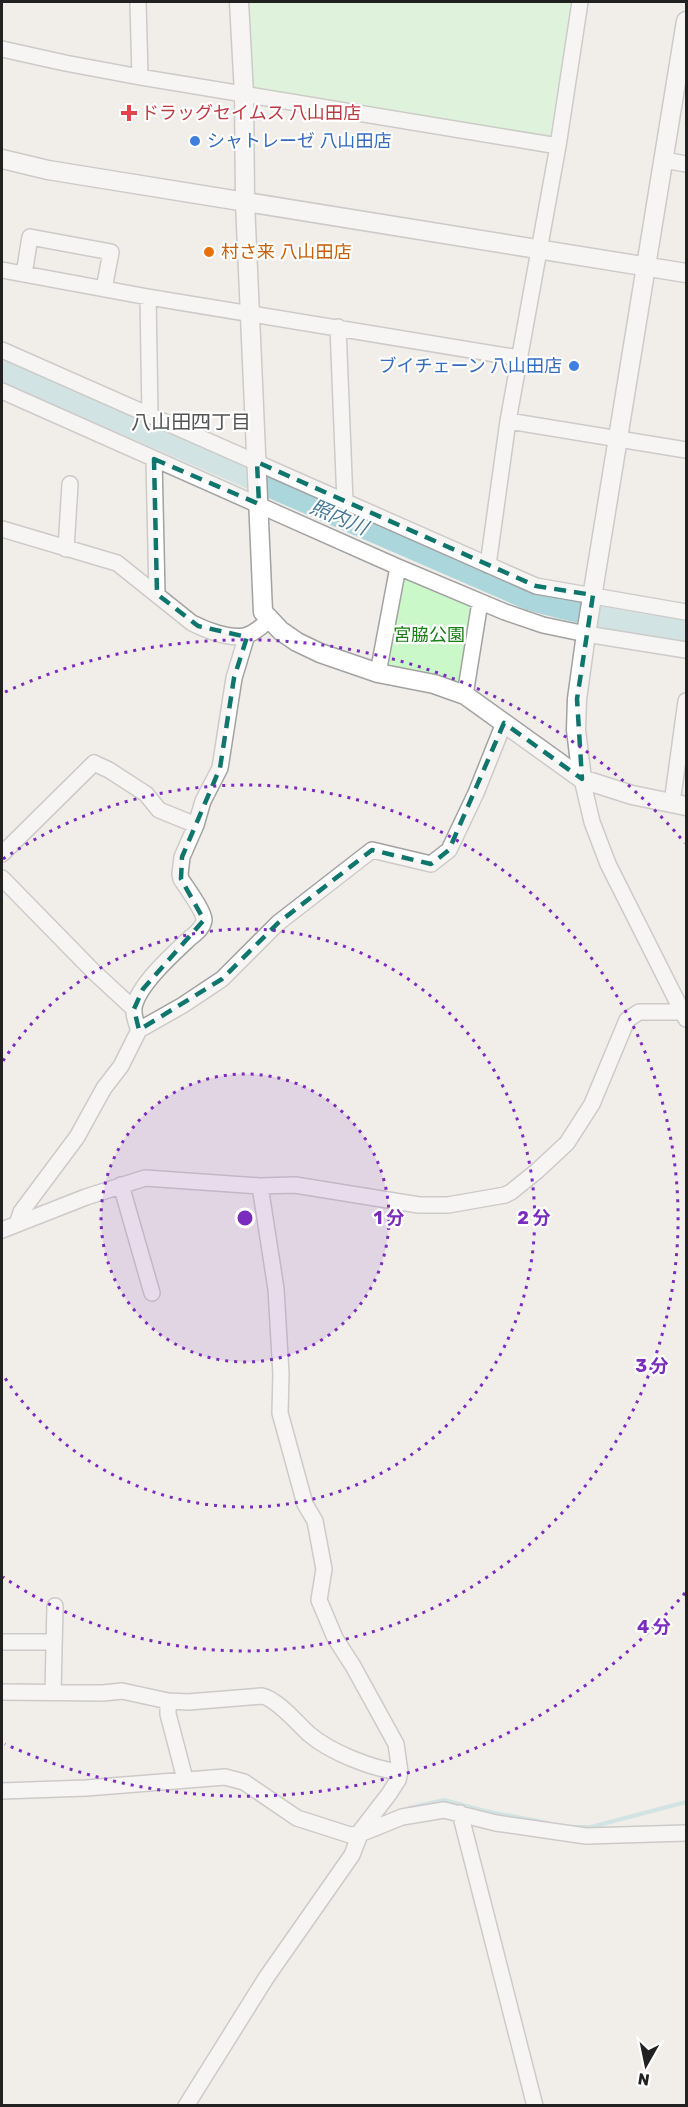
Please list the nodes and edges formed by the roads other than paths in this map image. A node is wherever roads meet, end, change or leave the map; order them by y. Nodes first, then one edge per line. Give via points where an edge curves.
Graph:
1 (138, 2) edge
2 (239, 2) edge
3 (580, 2) edge
4 (687, 21) edge
5 (2, 49) edge
6 (140, 76) junction
7 (244, 94) junction
8 (558, 146) junction
9 (2, 159) edge
10 (664, 160) junction
11 (687, 164) edge
12 (245, 202) junction
13 (539, 250) junction
14 (646, 266) junction
15 (2, 270) edge
16 (687, 273) edge
17 (24, 274) junction
18 (104, 289) junction
19 (148, 297) junction
20 (250, 312) junction
21 (338, 327) junction
22 (2, 350) edge
23 (519, 358) junction
24 (2, 390) edge
25 (150, 415) junction
26 (508, 420) junction
27 (618, 438) junction
28 (687, 450) edge
29 (154, 459) junction
30 (257, 462) junction
31 (70, 484) dead end
32 (345, 501) junction
33 (259, 504) junction
34 (2, 529) edge
35 (66, 549) junction
36 (488, 565) junction
37 (398, 567) junction
38 (157, 594) junction
39 (592, 595) junction
40 (480, 602) junction
41 (687, 612) edge
42 (269, 620) junction
43 (586, 634) junction
44 (247, 635) junction
45 (687, 650) edge
46 (378, 673) junction
47 (465, 695) junction
48 (687, 700) edge
49 (504, 723) junction
50 (582, 779) junction
51 (679, 805) edge
52 (196, 825) junction
53 (2, 854) edge
54 (2, 878) edge
55 (134, 1009) junction
56 (685, 1015) edge
57 (139, 1030) junction
58 (121, 1185) junction
59 (260, 1186) junction
60 (17, 1224) junction
61 (2, 1230) edge
62 (152, 1293) dead end
63 (55, 1606) dead end
64 (2, 1642) edge
65 (54, 1642) junction
66 (2, 1692) edge
67 (53, 1692) junction
68 (168, 1701) junction
69 (400, 1772) junction
70 (185, 1779) junction
71 (2, 1791) edge
72 (460, 1813) junction
73 (687, 1833) edge
74 (360, 1834) junction
75 (186, 2106) edge
76 (536, 2106) edge

1 - 6 street
2 - 7 street
3 - 8 street
4 - 10 street
5 - 6 street
6 - 7 street
7 - 8 street
7 - 12 street
8 - 13 street
9 - 12 street
10 - 11 street
10 - 14 street
12 - 13 street
12 - 20 street
13 - 14 street
13 - 23 street
14 - 16 street
14 - 27 street
15 - 17 street
17 - 18 street
17 - 18 street via 30,237 111,252
18 - 19 street
19 - 20 street
19 - 25 street
20 - 21 street
20 - 30 street
21 - 23 street
21 - 32 street
22 - 25 street
23 - 26 street
24 - 29 street
25 - 30 street
26 - 27 street
26 - 36 street
27 - 28 street
27 - 39 street
29 - 33 street
29 - 38 street
30 - 32 street
30 - 33 street
31 - 35 street
32 - 36 street
33 - 37 street
33 - 42 street via 263,612
34 - 35 street
35 - 38 street via 117,563
36 - 39 street via 536,586
37 - 40 street
37 - 46 street
38 - 44 street via 198,627 231,636
39 - 41 street
39 - 43 street
40 - 43 street via 543,625
40 - 47 street
42 - 44 street
42 - 46 street via 305,645
43 - 45 street
43 - 50 street via 576,730
44 - 52 street via 234,678 220,768
46 - 47 street via 434,684
47 - 49 street
48 - 51 street
49 - 50 street
49 - 57 street via 449,850 431,864 372,850 278,923 222,979
50 - 51 street
50 - 56 street via 592,822 608,864
52 - 53 street via 159,810 146,794 94,763
52 - 55 street via 182,857 180,874 203,922 200,930 143,989
54 - 55 street
55 - 57 street
56 - 59 street via 639,1012 627,1020 592,1104 567,1143 505,1195 426,1205 295,1185
57 - 60 street via 77,1137 21,1212
58 - 59 street via 154,1178
58 - 60 street
58 - 62 street
59 - 69 street via 276,1289 280,1413 305,1504 315,1521 324,1569 319,1600 335,1638 396,1744
60 - 61 street
63 - 65 street
64 - 65 street
65 - 67 street
66 - 67 street
67 - 68 street via 122,1691
68 - 69 street via 267,1697 325,1745
68 - 70 street
69 - 74 street via 394,1787
70 - 71 street
70 - 74 street via 233,1778 297,1818 350,1835
72 - 73 street via 496,1823 586,1836
72 - 74 street via 444,1810 402,1817
72 - 76 street
74 - 75 street via 352,1855 266,1978

